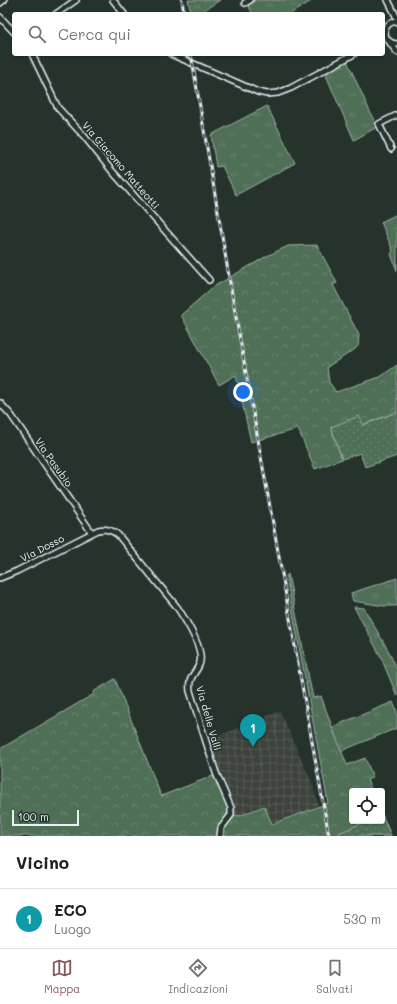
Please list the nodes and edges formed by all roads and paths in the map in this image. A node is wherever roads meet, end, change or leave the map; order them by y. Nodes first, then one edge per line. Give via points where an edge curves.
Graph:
1 (4, 0) edge
2 (76, 0) edge
3 (112, 0) edge
4 (388, 0) edge
5 (0, 3) edge
6 (392, 9) junction
7 (59, 12) edge
8 (122, 12) edge
9 (0, 17) edge
10 (397, 18) edge
11 (397, 21) edge
12 (388, 24) junction
13 (12, 30) edge
14 (385, 32) edge
15 (387, 41) edge
16 (397, 44) edge
17 (397, 52) edge
18 (33, 56) edge
19 (176, 56) edge
20 (350, 56) edge
21 (397, 115) edge
22 (391, 149) dead end
23 (209, 280) dead end
24 (0, 403) edge
25 (92, 533) junction
26 (0, 578) edge
27 (220, 836) edge

1 - 5 street
2 - 7 street
3 - 8 street
4 - 6 street
6 - 10 street
6 - 12 street
9 - 13 street
11 - 12 street
12 - 14 street
15 - 16 street
15 - 17 street
18 - 23 street, Via Giacomo Matteotti via 58,108
19 - 20 street via 267,94 291,88
21 - 22 street via 379,124
24 - 25 street, Via Pasubio via 11,415
25 - 26 street, Via Dosso
25 - 27 street, Via delle Valli via 105,528 118,536 177,607 200,650 201,659 189,685 216,773 231,808 231,815 221,828

